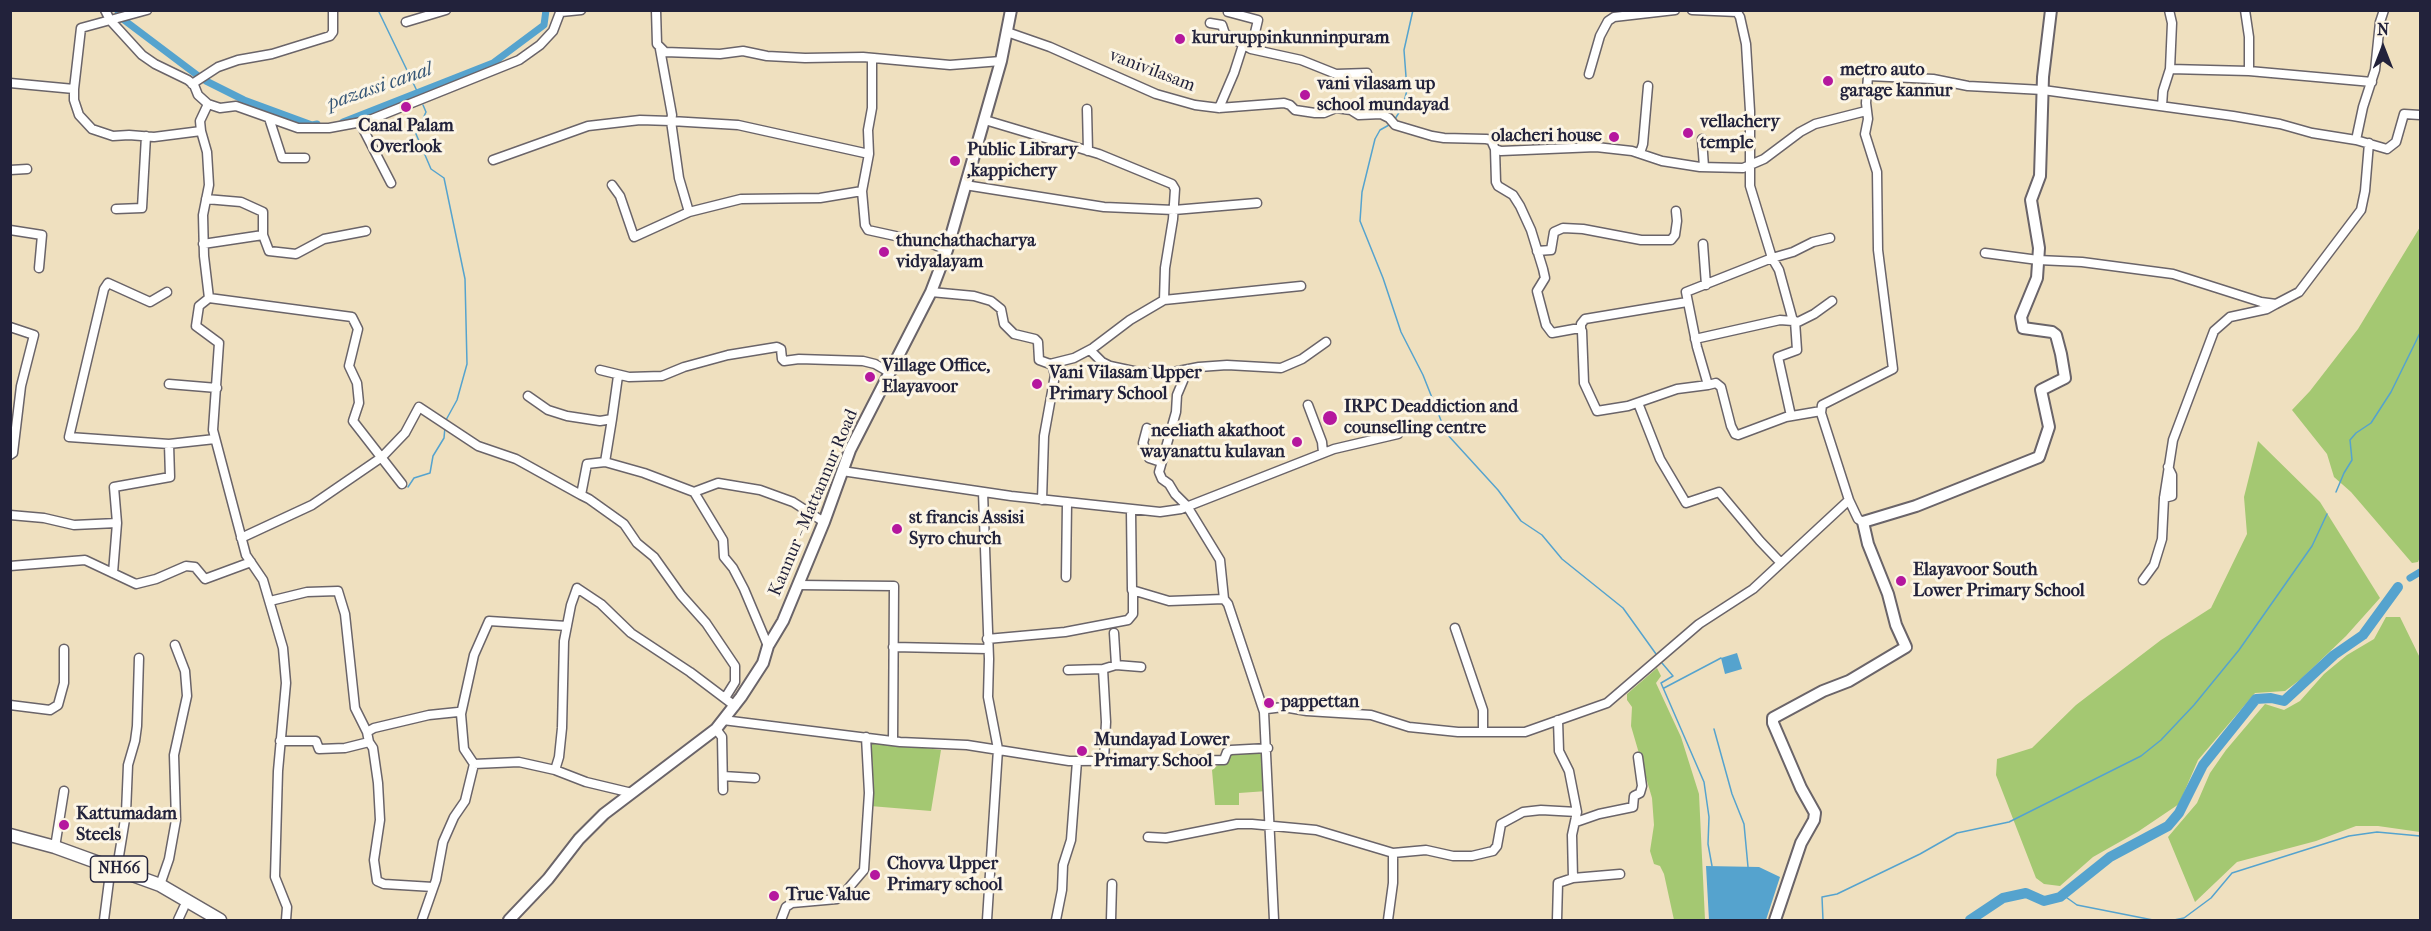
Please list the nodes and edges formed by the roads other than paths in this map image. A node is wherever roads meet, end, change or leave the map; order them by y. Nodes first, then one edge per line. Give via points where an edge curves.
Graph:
1 (105, 10) edge
2 (147, 10) edge
3 (333, 10) edge
4 (446, 10) edge
5 (581, 10) edge
6 (656, 10) edge
7 (1011, 10) edge
8 (1676, 10) edge
9 (1692, 10) edge
10 (2051, 10) edge
11 (2169, 10) edge
12 (2245, 10) edge
13 (2384, 10) edge
14 (561, 11) edge
15 (1706, 11) edge
16 (1740, 11) edge
17 (1228, 12) edge
18 (110, 20) junction
19 (406, 22) dead end
20 (1210, 23) dead end
21 (1007, 32) junction
22 (1247, 47) junction
23 (660, 49) junction
24 (872, 58) junction
25 (1001, 61) junction
26 (2170, 69) junction
27 (2249, 71) junction
28 (1367, 73) dead end
29 (1589, 74) dead end
30 (2372, 82) junction
31 (10, 83) edge
32 (192, 84) junction
33 (1648, 86) dead end
34 (74, 89) junction
35 (2043, 90) junction
36 (208, 104) junction
37 (2162, 106) junction
38 (1219, 108) junction
39 (1087, 109) dead end
40 (1866, 111) junction
41 (2421, 115) edge
42 (269, 118) junction
43 (985, 120) junction
44 (670, 121) junction
45 (360, 123) junction
46 (201, 131) junction
47 (146, 136) junction
48 (1702, 139) dead end
49 (2356, 140) junction
50 (2369, 143) junction
51 (1496, 149) junction
52 (1088, 151) junction
53 (1640, 153) junction
54 (869, 154) junction
55 (305, 158) dead end
56 (493, 160) dead end
57 (1751, 165) junction
58 (1704, 167) junction
59 (27, 169) dead end
60 (10, 170) edge
61 (391, 183) dead end
62 (612, 185) dead end
63 (965, 185) junction
64 (862, 192) junction
65 (206, 199) junction
66 (1257, 203) dead end
67 (116, 208) dead end
68 (1174, 210) junction
69 (1676, 211) dead end
70 (689, 212) junction
71 (10, 230) edge
72 (366, 231) dead end
73 (263, 235) junction
74 (1830, 238) dead end
75 (203, 244) junction
76 (1703, 244) dead end
77 (947, 250) junction
78 (1538, 251) junction
79 (1985, 253) dead end
80 (1772, 258) junction
81 (2038, 260) junction
82 (39, 268) dead end
83 (1706, 285) junction
84 (1301, 286) dead end
85 (167, 292) dead end
86 (931, 292) junction
87 (209, 298) junction
88 (1164, 300) junction
89 (1832, 301) dead end
90 (1687, 302) junction
91 (2276, 304) junction
92 (1794, 321) junction
93 (10, 327) edge
94 (1581, 329) junction
95 (1695, 339) junction
96 (1326, 342) dead end
97 (1090, 350) junction
98 (1052, 364) junction
99 (1188, 369) junction
100 (600, 370) dead end
101 (889, 372) junction
102 (618, 375) junction
103 (170, 384) dead end
104 (1708, 385) junction
105 (217, 388) junction
106 (528, 396) dead end
107 (1638, 403) junction
108 (1308, 405) dead end
109 (1821, 411) junction
110 (1791, 416) junction
111 (612, 419) junction
112 (1147, 428) dead end
113 (1398, 434) dead end
114 (215, 439) junction
115 (169, 444) junction
116 (1323, 453) junction
117 (10, 455) edge
118 (382, 457) junction
119 (605, 462) junction
120 (1161, 462) junction
121 (842, 471) junction
122 (402, 484) dead end
123 (694, 492) junction
124 (983, 492) junction
125 (580, 495) junction
126 (1042, 500) junction
127 (1849, 500) junction
128 (1067, 503) junction
129 (1186, 506) junction
130 (1131, 511) junction
131 (10, 515) edge
132 (824, 522) junction
133 (1863, 522) junction
134 (117, 523) junction
135 (241, 538) junction
136 (251, 562) junction
137 (1781, 562) junction
138 (10, 566) edge
139 (113, 573) junction
140 (1066, 577) dead end
141 (2143, 580) dead end
142 (798, 585) junction
143 (1133, 592) junction
144 (1224, 599) junction
145 (270, 601) junction
146 (567, 626) junction
147 (1455, 628) dead end
148 (1114, 633) dead end
149 (987, 639) junction
150 (175, 645) dead end
151 (768, 646) junction
152 (893, 647) junction
153 (64, 649) dead end
154 (988, 649) junction
155 (139, 658) dead end
156 (1116, 665) junction
157 (1141, 667) dead end
158 (1103, 669) junction
159 (1068, 670) dead end
160 (725, 698) junction
161 (10, 705) edge
162 (735, 706) junction
163 (1264, 712) junction
164 (461, 714) junction
165 (1558, 720) junction
166 (720, 724) junction
167 (367, 732) junction
168 (1483, 732) junction
169 (866, 737) junction
170 (279, 741) junction
171 (369, 741) junction
172 (893, 741) junction
173 (1268, 748) junction
174 (998, 749) junction
175 (1638, 757) dead end
176 (1104, 760) junction
177 (1077, 761) junction
178 (474, 764) junction
179 (555, 770) junction
180 (723, 776) junction
181 (755, 778) dead end
182 (723, 790) dead end
183 (64, 791) dead end
184 (632, 792) junction
185 (1577, 812) junction
186 (1576, 822) junction
187 (1270, 825) junction
188 (10, 835) edge
189 (1148, 837) dead end
190 (10, 843) edge
191 (55, 847) junction
192 (1393, 853) junction
193 (114, 870) junction
194 (1620, 874) dead end
195 (1573, 878) junction
196 (1112, 884) dead end
197 (160, 885) junction
198 (433, 887) junction
199 (185, 903) junction
200 (104, 921) edge
201 (178, 921) edge
202 (207, 921) edge
203 (220, 921) edge
204 (286, 921) edge
205 (422, 921) edge
206 (509, 921) edge
207 (781, 921) edge
208 (987, 921) edge
209 (1056, 921) edge
210 (1111, 921) edge
211 (1274, 921) edge
212 (1388, 921) edge
213 (1557, 921) edge
214 (1775, 921) edge

1 - 18 street
2 - 18 street
3 - 32 street via 330,36 238,60 218,67
4 - 19 street
5 - 14 street
6 - 23 street
7 - 21 main road, Kannur - Mattannur Road
8 - 29 street via 1608,21
9 - 15 street
10 - 35 main road
11 - 26 street
12 - 27 street
13 - 30 street
14 - 45 street via 553,31 519,60
15 - 16 street
16 - 57 street via 1747,54
17 - 22 street via 1258,20
18 - 32 street via 142,55
18 - 34 street via 80,31
20 - 22 street via 1222,26 1225,34
21 - 25 main road, Kannur - Mattannur Road
21 - 38 street, vanivilasam via 1156,94
22 - 28 street via 1301,60 1336,74
22 - 38 street
23 - 24 street via 720,54 743,51 794,58
23 - 44 street
24 - 25 street via 950,65
24 - 54 street
25 - 43 main road, Kannur - Mattannur Road
26 - 27 street
26 - 37 street
27 - 30 street
30 - 49 street
31 - 34 street
32 - 36 street
33 - 53 street
34 - 47 street via 77,111 92,129 113,136
35 - 37 street
35 - 40 street via 1868,76
35 - 81 main road via 2040,176 2031,200
36 - 42 street via 220,108 236,106
36 - 46 street via 200,122
37 - 49 street
38 - 51 street, vanivilasam via 1284,103 1295,110 1314,113 1336,108 1351,110 1359,116 1381,114 1393,123 1444,138 1482,137 1491,140
39 - 52 street
40 - 57 street via 1815,124
40 - 109 street via 1865,134 1877,172 1878,250 1893,369 1822,405
41 - 50 street via 2404,114 2396,142 2387,149
42 - 45 street via 298,128
42 - 55 street via 282,158
43 - 52 street
43 - 63 main road, Kannur - Mattannur Road
44 - 54 street via 738,125
44 - 56 street via 588,126
44 - 70 street
45 - 61 street
46 - 47 street
46 - 65 street via 207,152
47 - 67 street via 142,208
48 - 58 street
49 - 50 street
50 - 91 street via 2361,210 2299,292
51 - 53 street via 1596,147
51 - 78 street via 1496,182 1520,206
52 - 68 street via 1172,184
53 - 58 street via 1662,161
54 - 64 street
57 - 58 street
57 - 80 street via 1753,202
59 - 60 street
62 - 70 street via 620,196 634,237
63 - 68 street via 1104,207
63 - 77 main road, Kannur - Mattannur Road
64 - 70 street via 820,198 741,199
64 - 77 street via 868,230
65 - 73 street via 241,202 263,212
65 - 75 street
66 - 68 street
68 - 88 street
69 - 78 street via 1675,236 1671,240 1641,240 1563,228 1554,232 1551,250
71 - 82 street via 42,236
72 - 73 street via 324,239 296,254 269,251
73 - 75 street
74 - 80 street
75 - 87 street
76 - 83 street
77 - 86 main road, Kannur - Mattannur Road
78 - 94 street via 1545,278 1537,291 1549,332
79 - 81 street
80 - 83 street
80 - 92 street
81 - 91 street via 2082,261 2173,274
81 - 133 main road via 2037,278 2021,322 2023,328 2056,335 2065,374 2062,381 2041,390 2049,427 2039,457 1916,506
83 - 90 street via 1686,292
84 - 88 street
85 - 115 street via 150,302 108,283 69,437
86 - 98 street via 991,301 1001,309 1004,324 1014,334 1035,339 1039,360
86 - 101 main road, Kannur - Mattannur Road
87 - 105 street via 199,306 196,326 219,343
87 - 118 street via 352,318 358,329 349,366 357,383 359,403 353,421
88 - 97 street
89 - 92 street via 1815,314
90 - 94 street via 1585,319
90 - 95 street
91 - 141 street via 2230,317 2214,331 2174,440 2162,539 2154,565
92 - 95 street via 1780,320
92 - 110 street via 1797,350 1778,357
93 - 117 street via 34,335
94 - 107 street via 1584,383 1597,411
95 - 104 street
96 - 99 street via 1281,368 1227,365
97 - 98 street
97 - 99 street via 1110,366 1138,372 1164,374
98 - 126 street via 1055,375 1044,436
99 - 120 street via 1177,395
100 - 102 street
101 - 102 street via 863,361 784,361 777,347 728,355 662,375
101 - 121 main road, Kannur - Mattannur Road
102 - 111 street
103 - 105 street
104 - 107 street via 1677,389
104 - 110 street via 1716,383 1721,387 1735,434
105 - 114 street
106 - 111 street via 548,410 567,416
107 - 137 street via 1658,454 1686,503 1719,492
108 - 116 street
109 - 110 street
109 - 127 street
111 - 119 street
112 - 120 street via 1143,443 1149,458
113 - 116 street
114 - 115 street
114 - 135 street
115 - 134 street via 170,477 114,487
116 - 129 street
118 - 122 street
118 - 125 street via 405,433 418,407 478,446 516,459
118 - 135 street via 312,505
119 - 123 street
119 - 125 street via 587,464
120 - 129 street via 1162,479
121 - 124 street
121 - 132 main road, Kannur - Mattannur Road
123 - 132 street via 718,483 760,490 793,502
123 - 151 street via 723,540 724,557 744,589
124 - 126 street
124 - 149 street
125 - 160 street via 624,524 706,623 735,666 735,682
126 - 128 street
127 - 133 street
127 - 137 street
128 - 130 street
128 - 140 street
129 - 130 street via 1173,511
129 - 144 street via 1220,560
130 - 143 street
131 - 134 street via 74,525
132 - 142 main road, Kannur - Mattannur Road
133 - 214 main road via 1906,646 1849,681 1773,718 1815,813
134 - 139 street
135 - 136 street
136 - 139 street via 205,579 195,567 186,566 135,584
136 - 145 street
137 - 165 street via 1753,589 1699,624 1607,703
138 - 139 street via 85,560
142 - 151 main road, Kannur - Mattannur Road
142 - 152 street via 894,586
143 - 144 street via 1169,601
143 - 149 street via 1133,614 1128,620 1065,632
144 - 163 street
145 - 167 street via 307,592 338,591 345,614 355,708
145 - 170 street via 283,648 286,683
146 - 160 street via 579,588 631,633
146 - 164 street via 489,621 474,655
146 - 179 street via 560,749
147 - 168 street via 1483,710
148 - 156 street
149 - 154 street
150 - 197 street via 185,671 187,696 174,755 176,820
151 - 162 main road, Kannur - Mattannur Road via 763,663
152 - 154 street
152 - 172 street
153 - 161 street via 64,683 58,705 50,710
154 - 174 street via 988,697
155 - 193 street via 137,726
156 - 157 street
156 - 158 street
158 - 159 street
158 - 176 street
160 - 162 street
162 - 166 main road, Kannur - Mattannur Road
163 - 168 street via 1276,706 1371,715 1409,727
163 - 173 street
164 - 167 street via 429,715
164 - 178 street via 464,749
165 - 168 street via 1525,732
165 - 185 street via 1559,751 1569,771
166 - 169 street
166 - 180 street
166 - 184 main road, Kannur - Mattannur Road
167 - 171 street
169 - 172 street
169 - 207 street via 869,793 864,870 837,899 792,903 786,907
170 - 171 street via 316,741 319,749 331,750
170 - 204 street via 275,878 287,907
171 - 198 street via 378,783 380,820 374,860 378,881
172 - 174 street
173 - 176 street via 1231,750 1224,760
173 - 187 street
174 - 177 street
174 - 208 street
175 - 186 street via 1642,786 1634,796 1633,807
176 - 177 street
177 - 209 street via 1071,840 1063,865
178 - 179 street via 519,762
178 - 198 street via 465,801 443,842
179 - 184 street via 586,782
180 - 181 street
180 - 182 street
183 - 191 street
184 - 206 main road, Kannur - Mattannur Road via 579,839
185 - 186 street
185 - 192 street via 1523,812 1501,824 1497,846 1483,854 1453,856 1426,850
186 - 195 street via 1572,835
187 - 189 street via 1237,824 1166,838
187 - 192 street via 1324,832
187 - 211 street
188 - 191 highway, NH66
190 - 193 highway, NH66
191 - 193 highway, NH66
192 - 212 street
193 - 197 highway, NH66
193 - 199 highway, NH66
193 - 200 street
194 - 195 street
195 - 213 street via 1558,884
196 - 210 street
197 - 199 highway, NH66
198 - 205 street
199 - 201 street
199 - 202 highway, NH66
199 - 203 highway, NH66

